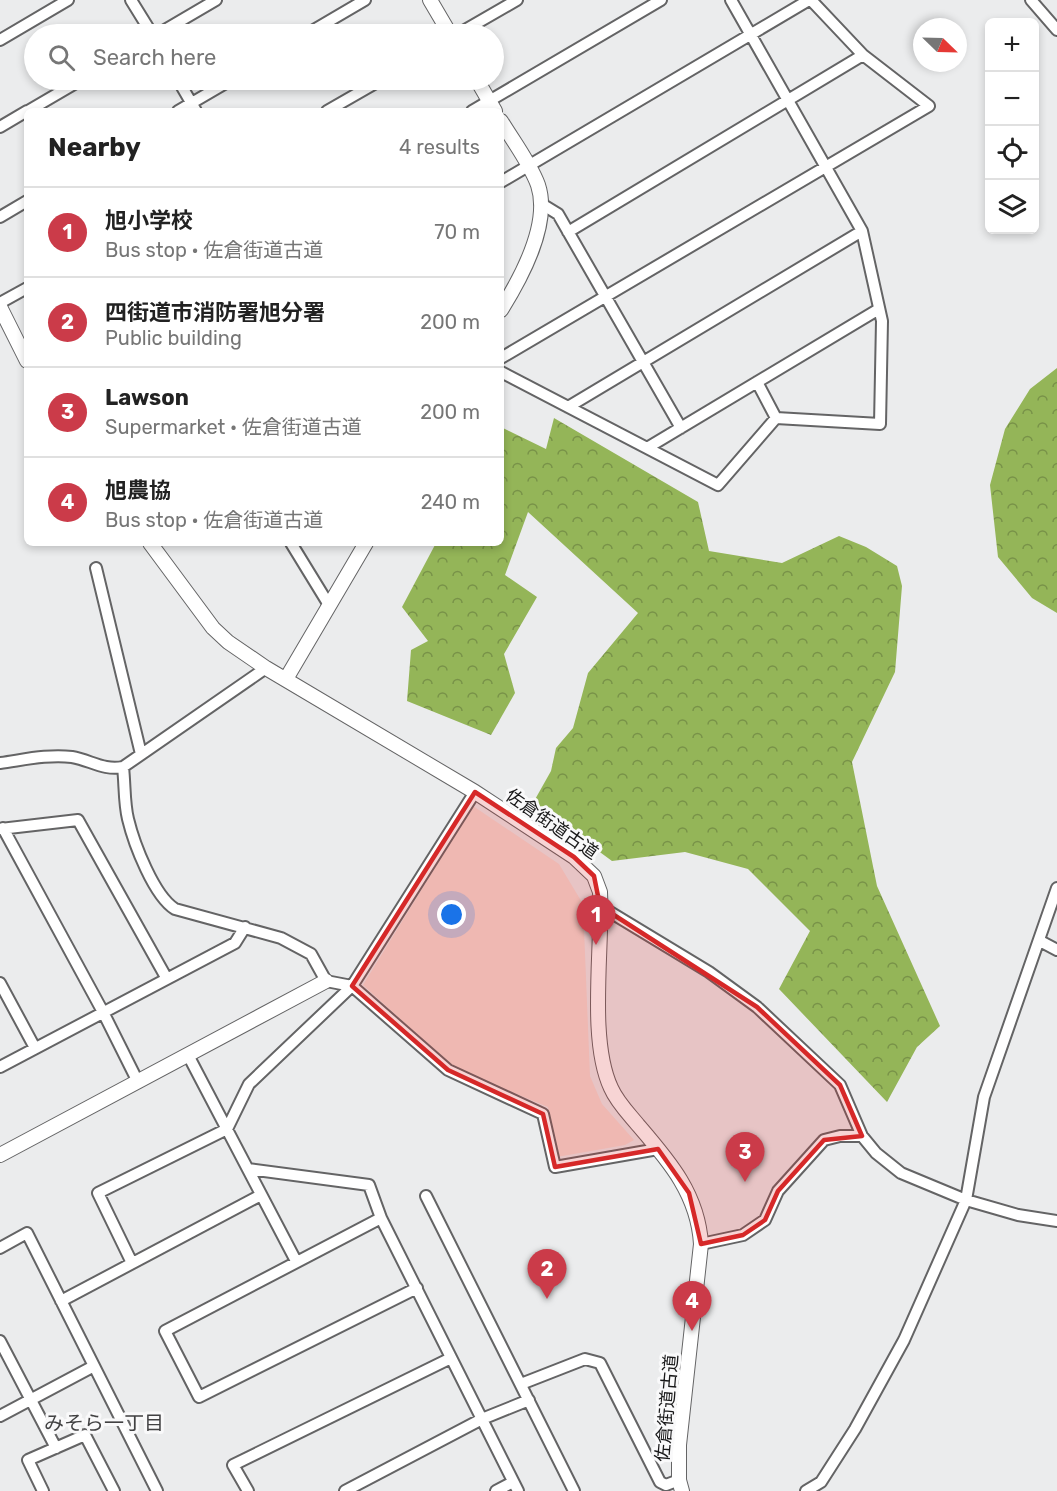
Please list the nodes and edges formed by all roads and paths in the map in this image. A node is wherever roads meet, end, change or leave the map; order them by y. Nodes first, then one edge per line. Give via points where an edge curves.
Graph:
1 (68, 0) edge
2 (131, 0) edge
3 (216, 0) edge
4 (364, 0) edge
5 (429, 0) edge
6 (517, 0) edge
7 (661, 0) edge
8 (731, 0) edge
9 (810, 0) edge
10 (1031, 0) edge
11 (27, 24) edge
12 (146, 24) edge
13 (175, 24) edge
14 (324, 24) edge
15 (444, 24) edge
16 (475, 24) edge
17 (24, 26) edge
18 (1057, 30) edge
19 (751, 35) junction
20 (0, 40) edge
21 (863, 55) junction
22 (64, 90) edge
23 (184, 90) edge
24 (217, 90) edge
25 (364, 90) edge
26 (483, 90) edge
27 (788, 100) junction
28 (492, 106) edge
29 (194, 107) edge
30 (32, 108) edge
31 (332, 108) edge
32 (24, 113) edge
33 (504, 126) edge
34 (0, 127) edge
35 (528, 166) junction
36 (826, 166) junction
37 (504, 180) edge
38 (24, 203) edge
39 (540, 203) junction
40 (0, 217) edge
41 (862, 231) junction
42 (568, 232) junction
43 (24, 290) edge
44 (605, 297) junction
45 (0, 305) edge
46 (504, 305) edge
47 (879, 309) junction
48 (24, 355) edge
49 (504, 356) edge
50 (643, 362) junction
51 (504, 374) edge
52 (757, 382) junction
53 (568, 407) junction
54 (776, 418) junction
55 (681, 428) junction
56 (647, 448) junction
57 (152, 546) edge
58 (293, 546) edge
59 (364, 546) edge
60 (96, 568) dead end
61 (329, 605) junction
62 (266, 668) junction
63 (286, 679) junction
64 (141, 754) junction
65 (0, 763) edge
66 (123, 767) junction
67 (475, 792) junction
68 (1, 828) edge
69 (1057, 888) edge
70 (600, 906) junction
71 (245, 927) junction
72 (1040, 941) junction
73 (1057, 950) edge
74 (167, 979) junction
75 (326, 981) junction
76 (0, 983) edge
77 (352, 986) junction
78 (104, 1012) junction
79 (35, 1048) junction
80 (188, 1055) junction
81 (0, 1066) edge
82 (138, 1082) junction
83 (227, 1129) junction
84 (862, 1136) junction
85 (658, 1149) junction
86 (2, 1150) edge
87 (248, 1169) junction
88 (261, 1195) junction
89 (426, 1196) dead end
90 (966, 1200) junction
91 (381, 1218) junction
92 (1057, 1221) edge
93 (701, 1244) junction
94 (0, 1248) edge
95 (296, 1261) junction
96 (132, 1263) junction
97 (417, 1288) junction
98 (60, 1301) junction
99 (0, 1341) edge
100 (451, 1358) junction
101 (94, 1366) junction
102 (521, 1384) junction
103 (31, 1400) junction
104 (529, 1400) junction
105 (0, 1416) edge
106 (482, 1419) junction
107 (56, 1448) junction
108 (681, 1485) edge
109 (516, 1486) edge
110 (43, 1491) edge
111 (114, 1491) edge
112 (157, 1491) edge
113 (248, 1491) edge
114 (345, 1491) edge
115 (495, 1491) edge
116 (574, 1491) edge
117 (807, 1491) edge

1 - 11 street
2 - 12 street
3 - 13 street
4 - 14 street
5 - 15 street
6 - 16 street
7 - 28 street
8 - 19 street
9 - 19 street
9 - 21 street
10 - 18 street
17 - 20 street
19 - 27 street
19 - 35 street
21 - 27 street
21 - 36 street via 929,106
22 - 30 street
23 - 29 street
24 - 29 street
25 - 31 street
26 - 28 street
27 - 36 street
27 - 42 street
32 - 34 street
33 - 35 street
35 - 37 street
35 - 39 street via 538,185
36 - 41 street
36 - 44 street
38 - 40 street
39 - 42 street via 558,214
39 - 46 street via 541,214 529,259
41 - 47 street
41 - 50 street
42 - 44 street
43 - 45 street
44 - 49 street
44 - 50 street
45 - 48 street
47 - 52 street
47 - 54 street via 880,424
50 - 53 street
50 - 55 street
51 - 53 street
52 - 54 street
52 - 55 street
53 - 56 street
54 - 56 street via 718,485
55 - 56 street
57 - 62 street, 佐倉街道古道 via 213,628
58 - 61 street
59 - 61 street
60 - 64 street
61 - 63 street
62 - 63 street, 佐倉街道古道
62 - 64 street
63 - 67 street, 佐倉街道古道
64 - 66 street
65 - 66 street via 56,756 113,769
66 - 71 street via 128,818 139,852 165,903
67 - 70 street, 佐倉街道古道 via 585,866 594,876
67 - 77 street
68 - 74 street via 78,820
68 - 78 street
69 - 72 street
70 - 84 street via 709,972 757,1007 840,1084
70 - 85 street, 佐倉街道古道 via 599,1031 606,1074 622,1106
71 - 74 street via 235,943
71 - 75 street via 281,938 311,954
72 - 73 street
72 - 90 street via 984,1097
74 - 78 street
75 - 77 street
75 - 80 street
76 - 79 street
77 - 83 street via 249,1084
77 - 85 street via 448,1070 543,1114 555,1167
78 - 79 street
78 - 82 street
79 - 81 street
80 - 82 street
80 - 83 street
82 - 86 street
83 - 87 street
83 - 96 street via 98,1193
84 - 90 street via 901,1173
84 - 93 street via 824,1140 778,1191 765,1220 744,1235
85 - 93 street, 佐倉街道古道 via 689,1193 700,1226
87 - 88 street
87 - 91 street via 369,1185
88 - 95 street
88 - 96 street
89 - 102 street
90 - 92 street
90 - 117 street via 898,1350 855,1429 821,1482
91 - 95 street
91 - 97 street
93 - 108 street, 佐倉街道古道 via 679,1445
94 - 98 street via 27,1233
95 - 97 street via 165,1331 199,1397
96 - 98 street
97 - 100 street
98 - 101 street
99 - 103 street
100 - 106 street
100 - 113 street via 233,1465
101 - 103 street
101 - 112 street
102 - 104 street
102 - 108 street via 585,1359 600,1363 660,1482
103 - 105 street
103 - 107 street
104 - 106 street
104 - 116 street
106 - 109 street
106 - 114 street
107 - 110 street via 28,1460
107 - 111 street via 85,1436
109 - 115 street

